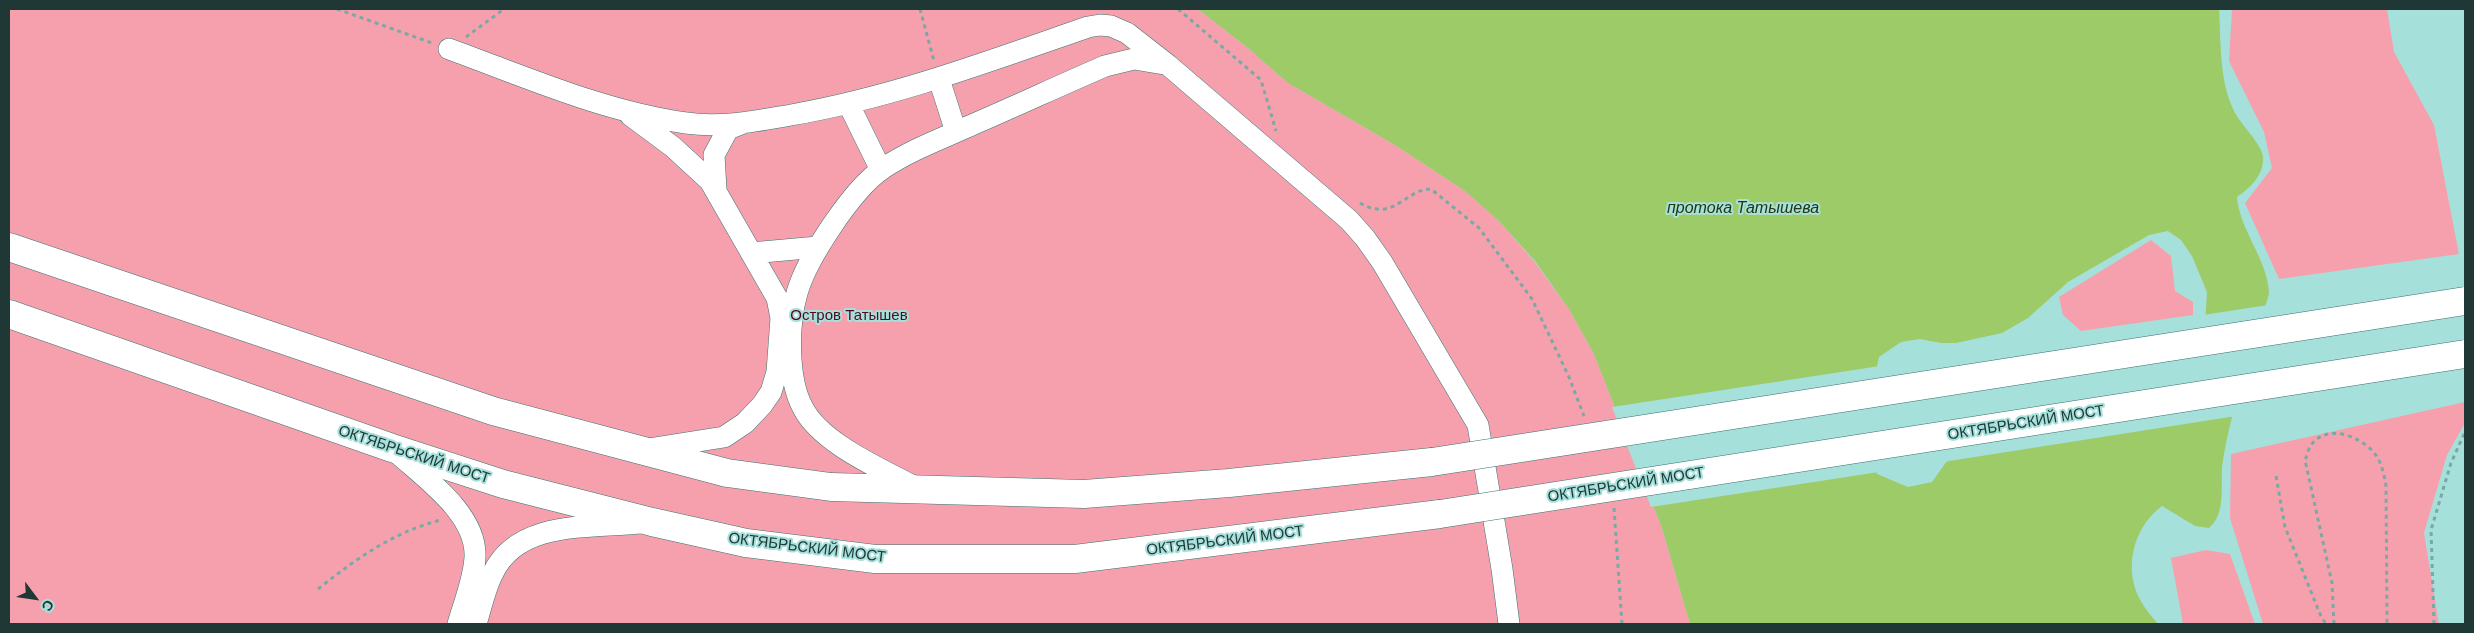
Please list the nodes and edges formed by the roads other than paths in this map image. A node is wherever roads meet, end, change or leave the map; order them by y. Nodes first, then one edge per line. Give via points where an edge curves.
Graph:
1 (449, 49) road end
2 (1168, 66) junction
3 (938, 79) junction
4 (849, 105) junction
5 (623, 110) junction
6 (741, 124) junction
7 (956, 132) junction
8 (881, 170) junction
9 (716, 189) junction
10 (9, 247) edge
11 (818, 247) junction
12 (751, 253) junction
13 (2465, 301) edge
14 (9, 314) edge
15 (2465, 354) edge
16 (392, 448) junction
17 (636, 450) junction
18 (922, 491) junction
19 (652, 522) junction
20 (458, 624) edge
21 (476, 624) edge
22 (1509, 624) edge

1 - 5 lane
2 - 3 lane via 1122,30 1100,25
2 - 7 lane via 1143,59 1125,60
2 - 22 lane via 1349,220 1382,262 1478,425
3 - 4 lane
3 - 7 lane
4 - 6 lane
4 - 8 lane
5 - 6 lane via 686,123
5 - 9 lane via 673,147
6 - 9 lane via 728,128 714,155
7 - 8 lane
8 - 11 lane via 846,208
9 - 12 lane
10 - 17 main road via 493,411
11 - 12 lane
11 - 18 lane via 797,293 792,328 794,382 803,408 827,436
12 - 17 lane via 777,298 780,310 778,361 771,392 752,416 724,437
13 - 18 main road, bridge via 1432,462 1084,494
14 - 16 main road, ОКТЯБРЬСКИЙ МОСТ
15 - 19 main road, ОКТЯБРЬСКИЙ МОСТ, bridge via 1440,514 1075,559 875,559 746,543
16 - 19 main road, ОКТЯБРЬСКИЙ МОСТ via 503,484
16 - 20 lane via 451,503 471,531 474,568
17 - 18 main road via 727,473 830,487
19 - 21 lane via 544,531 521,541 492,573

